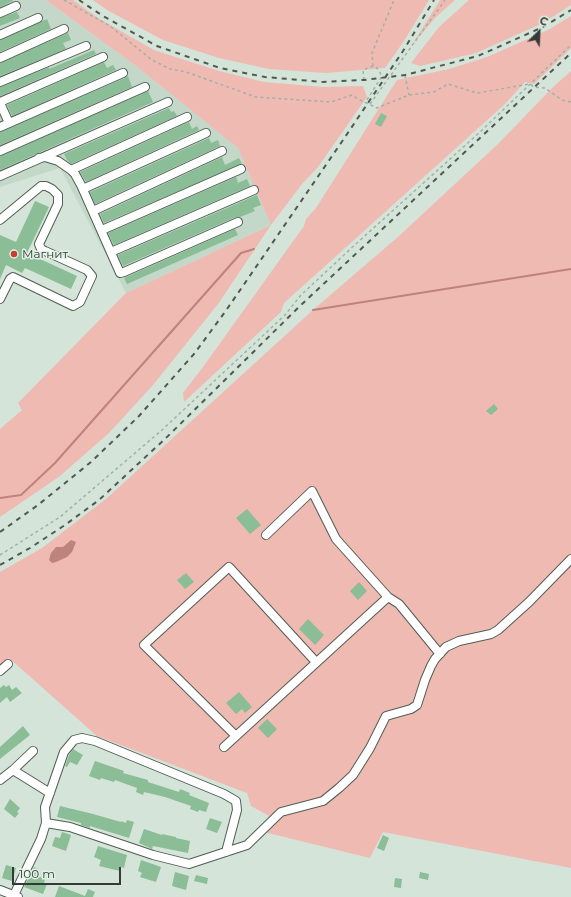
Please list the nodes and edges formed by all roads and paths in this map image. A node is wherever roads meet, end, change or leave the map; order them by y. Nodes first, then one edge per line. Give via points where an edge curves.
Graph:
1 (64, 0) edge
2 (394, 0) edge
3 (444, 0) edge
4 (16, 6) dead end
5 (0, 13) edge
6 (38, 18) dead end
7 (64, 29) dead end
8 (0, 35) edge
9 (571, 45) edge
10 (86, 46) dead end
11 (103, 57) dead end
12 (0, 58) edge
13 (372, 66) junction
14 (123, 73) dead end
15 (406, 75) dead end
16 (364, 80) dead end
17 (0, 82) edge
18 (530, 84) junction
19 (144, 87) dead end
20 (409, 94) junction
21 (0, 102) edge
22 (168, 102) dead end
23 (571, 102) edge
24 (365, 103) junction
25 (370, 105) junction
26 (187, 117) dead end
27 (9, 123) junction
28 (0, 127) edge
29 (206, 133) dead end
30 (0, 151) edge
31 (222, 151) dead end
32 (39, 158) junction
33 (241, 169) dead end
34 (71, 170) junction
35 (0, 176) edge
36 (83, 189) junction
37 (254, 190) dead end
38 (93, 211) junction
39 (0, 220) edge
40 (238, 222) dead end
41 (102, 230) junction
42 (111, 252) junction
43 (0, 299) edge
44 (266, 535) dead end
45 (0, 555) edge
46 (571, 559) edge
47 (388, 597) junction
48 (440, 654) junction
49 (316, 662) junction
50 (8, 664) dead end
51 (0, 671) edge
52 (236, 736) junction
53 (224, 747) dead end
54 (33, 751) dead end
55 (14, 770) junction
56 (0, 780) edge
57 (50, 793) junction
58 (46, 823) junction
59 (226, 852) junction
60 (0, 890) edge
61 (16, 896) edge

1 - 24 path via 110,26 152,60 170,69 186,72 256,97 331,102 352,95
2 - 13 path via 372,53
3 - 25 path
4 - 5 street
6 - 8 street
7 - 12 street
9 - 18 path
10 - 17 street
11 - 21 street
13 - 16 path via 364,70
13 - 24 path via 377,68 382,76
14 - 27 street
15 - 20 path
18 - 20 path via 477,93 448,84 434,92
18 - 23 path via 545,88 562,100
18 - 45 path via 301,295 285,315 162,430 60,517
19 - 30 street
20 - 25 path via 377,108
21 - 27 street
22 - 32 street
24 - 25 path
26 - 34 street
27 - 28 street
29 - 36 street
31 - 38 street
32 - 34 street via 58,160
32 - 35 street
33 - 41 street
34 - 36 street
36 - 38 street
37 - 42 street
38 - 41 street
39 - 43 street via 41,186 52,189 58,195 58,204 39,244 41,249 87,270 92,276 80,302 73,306 13,277
40 - 42 street via 122,273 119,272
41 - 42 street
44 - 47 street via 312,491 336,539
46 - 48 street via 498,630 459,641 446,647
47 - 48 street via 399,604
47 - 49 street
48 - 59 street via 431,666 417,705 412,709 386,716 353,775 339,788 323,801 281,812 247,845
49 - 52 street
49 - 52 street via 229,566 144,645
50 - 51 street
52 - 53 street
54 - 55 street
55 - 56 street
55 - 57 street
57 - 58 street via 46,807
57 - 59 street via 64,752 74,740 82,738 95,741 236,801 237,810
58 - 59 street via 70,827 153,855 189,864
58 - 61 street
60 - 61 street

